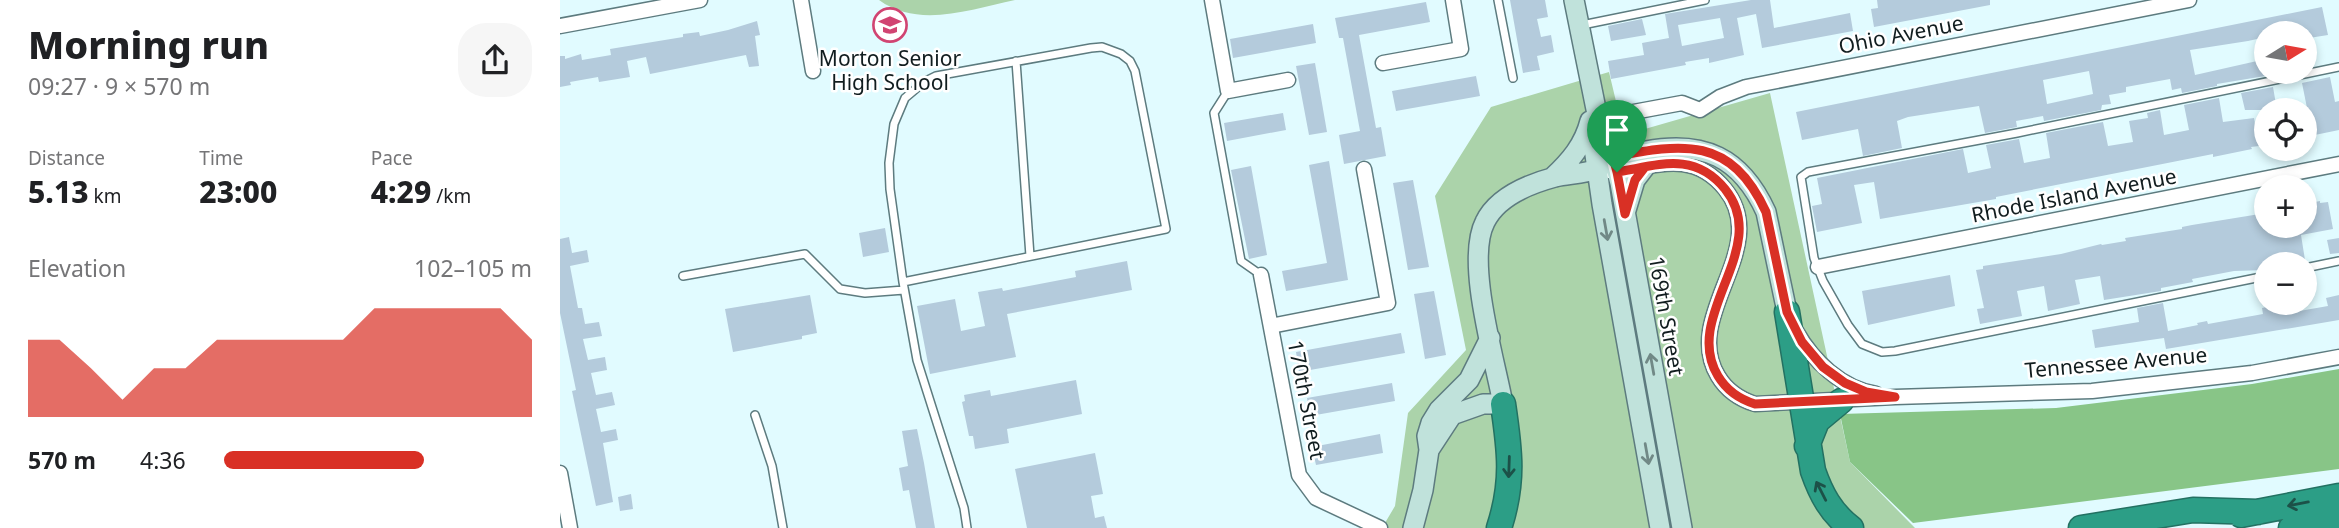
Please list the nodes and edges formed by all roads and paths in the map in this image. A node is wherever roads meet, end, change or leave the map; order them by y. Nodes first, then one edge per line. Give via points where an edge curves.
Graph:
1 (700, 0) edge
2 (801, 0) edge
3 (1212, 0) edge
4 (1453, 0) edge
5 (1498, 0) edge
6 (1574, 0) edge
7 (1705, 0) edge
8 (2189, 0) edge
9 (1579, 25) junction
10 (560, 26) edge
11 (1016, 61) junction
12 (1383, 63) dead end
13 (2339, 67) edge
14 (813, 71) dead end
15 (1513, 78) dead end
16 (1288, 80) dead end
17 (1228, 91) junction
18 (1596, 109) junction
19 (1628, 113) dead end
20 (1615, 164) junction
21 (2339, 164) edge
22 (1645, 167) junction
23 (1364, 169) dead end
24 (1597, 169) junction
25 (1553, 177) junction
26 (1625, 214) junction
27 (1030, 256) junction
28 (2339, 261) edge
29 (2317, 266) edge
30 (1818, 267) junction
31 (1261, 275) joint
32 (683, 276) dead end
33 (2254, 278) edge
34 (904, 286) junction
35 (1787, 312) junction
36 (1270, 326) junction
37 (1490, 338) junction
38 (2339, 357) edge
39 (1895, 397) junction
40 (1842, 401) junction
41 (1800, 403) junction
42 (1503, 404) junction
43 (755, 415) dead end
44 (1807, 446) junction
45 (1429, 450) junction
46 (560, 472) edge
47 (2339, 496) edge
48 (2258, 512) junction
49 (2339, 519) edge
50 (570, 528) edge
51 (783, 528) edge
52 (967, 528) edge
53 (1380, 528) edge
54 (1413, 528) edge
55 (1499, 528) edge
56 (1660, 528) edge
57 (1682, 528) edge
58 (1851, 528) edge
59 (2081, 528) edge
60 (2175, 528) edge
61 (2291, 528) edge

1 - 10 street
2 - 14 street
3 - 17 street
4 - 12 street via 1461,49
5 - 15 lane
6 - 9 main road, 169th Street
7 - 9 lane
8 - 19 street, Ohio Avenue via 1746,87 1700,110 1682,103
9 - 18 main road, 169th Street
11 - 27 lane
11 - 27 lane via 1102,47 1130,61 1139,85 1166,229
11 - 34 lane via 936,76 914,90 900,107 889,163
13 - 30 lane via 1808,172 1800,183
16 - 17 street
17 - 31 lane via 1214,113 1241,261
18 - 20 main road, 169th Street
18 - 24 main road, 169th Street
18 - 25 main road via 1574,156
20 - 22 street, Tennessee Avenue
20 - 24 main road
20 - 26 main road, 169th Street
20 - 35 main road, Tennessee Avenue via 1682,146 1736,168 1766,212
21 - 30 street, Rhode Island Avenue
22 - 26 main road via 1635,180
22 - 41 street, Tennessee Avenue via 1695,165 1715,177 1730,196 1739,228 1728,278 1709,329 1714,369 1741,400
23 - 36 street via 1388,303
24 - 25 main road
24 -> 56 main road, 169th Street
25 - 37 main road via 1495,206 1485,221 1478,273
57 -> 26 main road, 169th Street
27 - 34 lane
28 - 29 lane
30 - 33 lane via 1855,336 1882,352
31 - 36 street, 170th Street
32 - 34 lane via 805,254 840,289 865,293
34 - 52 lane via 917,359
35 - 39 street, Tennessee Avenue via 1802,342 1823,367 1866,392
35 - 41 highway
36 - 53 street, 170th Street via 1295,463 1303,484 1316,498
37 - 42 main road
37 - 45 main road via 1469,380 1431,423
38 - 39 street, Tennessee Avenue via 2252,373 2092,391
39 - 40 street, Tennessee Avenue
40 - 41 street, Tennessee Avenue
40 - 44 highway via 1817,421
41 - 44 highway
42 - 45 main road via 1483,404 1452,415
42 -> 55 highway via 1510,450 1508,500
43 - 51 lane via 772,466
58 -> 44 highway via 1831,510 1819,489
45 - 54 main road
46 - 50 street
47 -> 48 highway
48 - 59 highway via 2193,510
48 - 60 highway
49 - 61 highway

